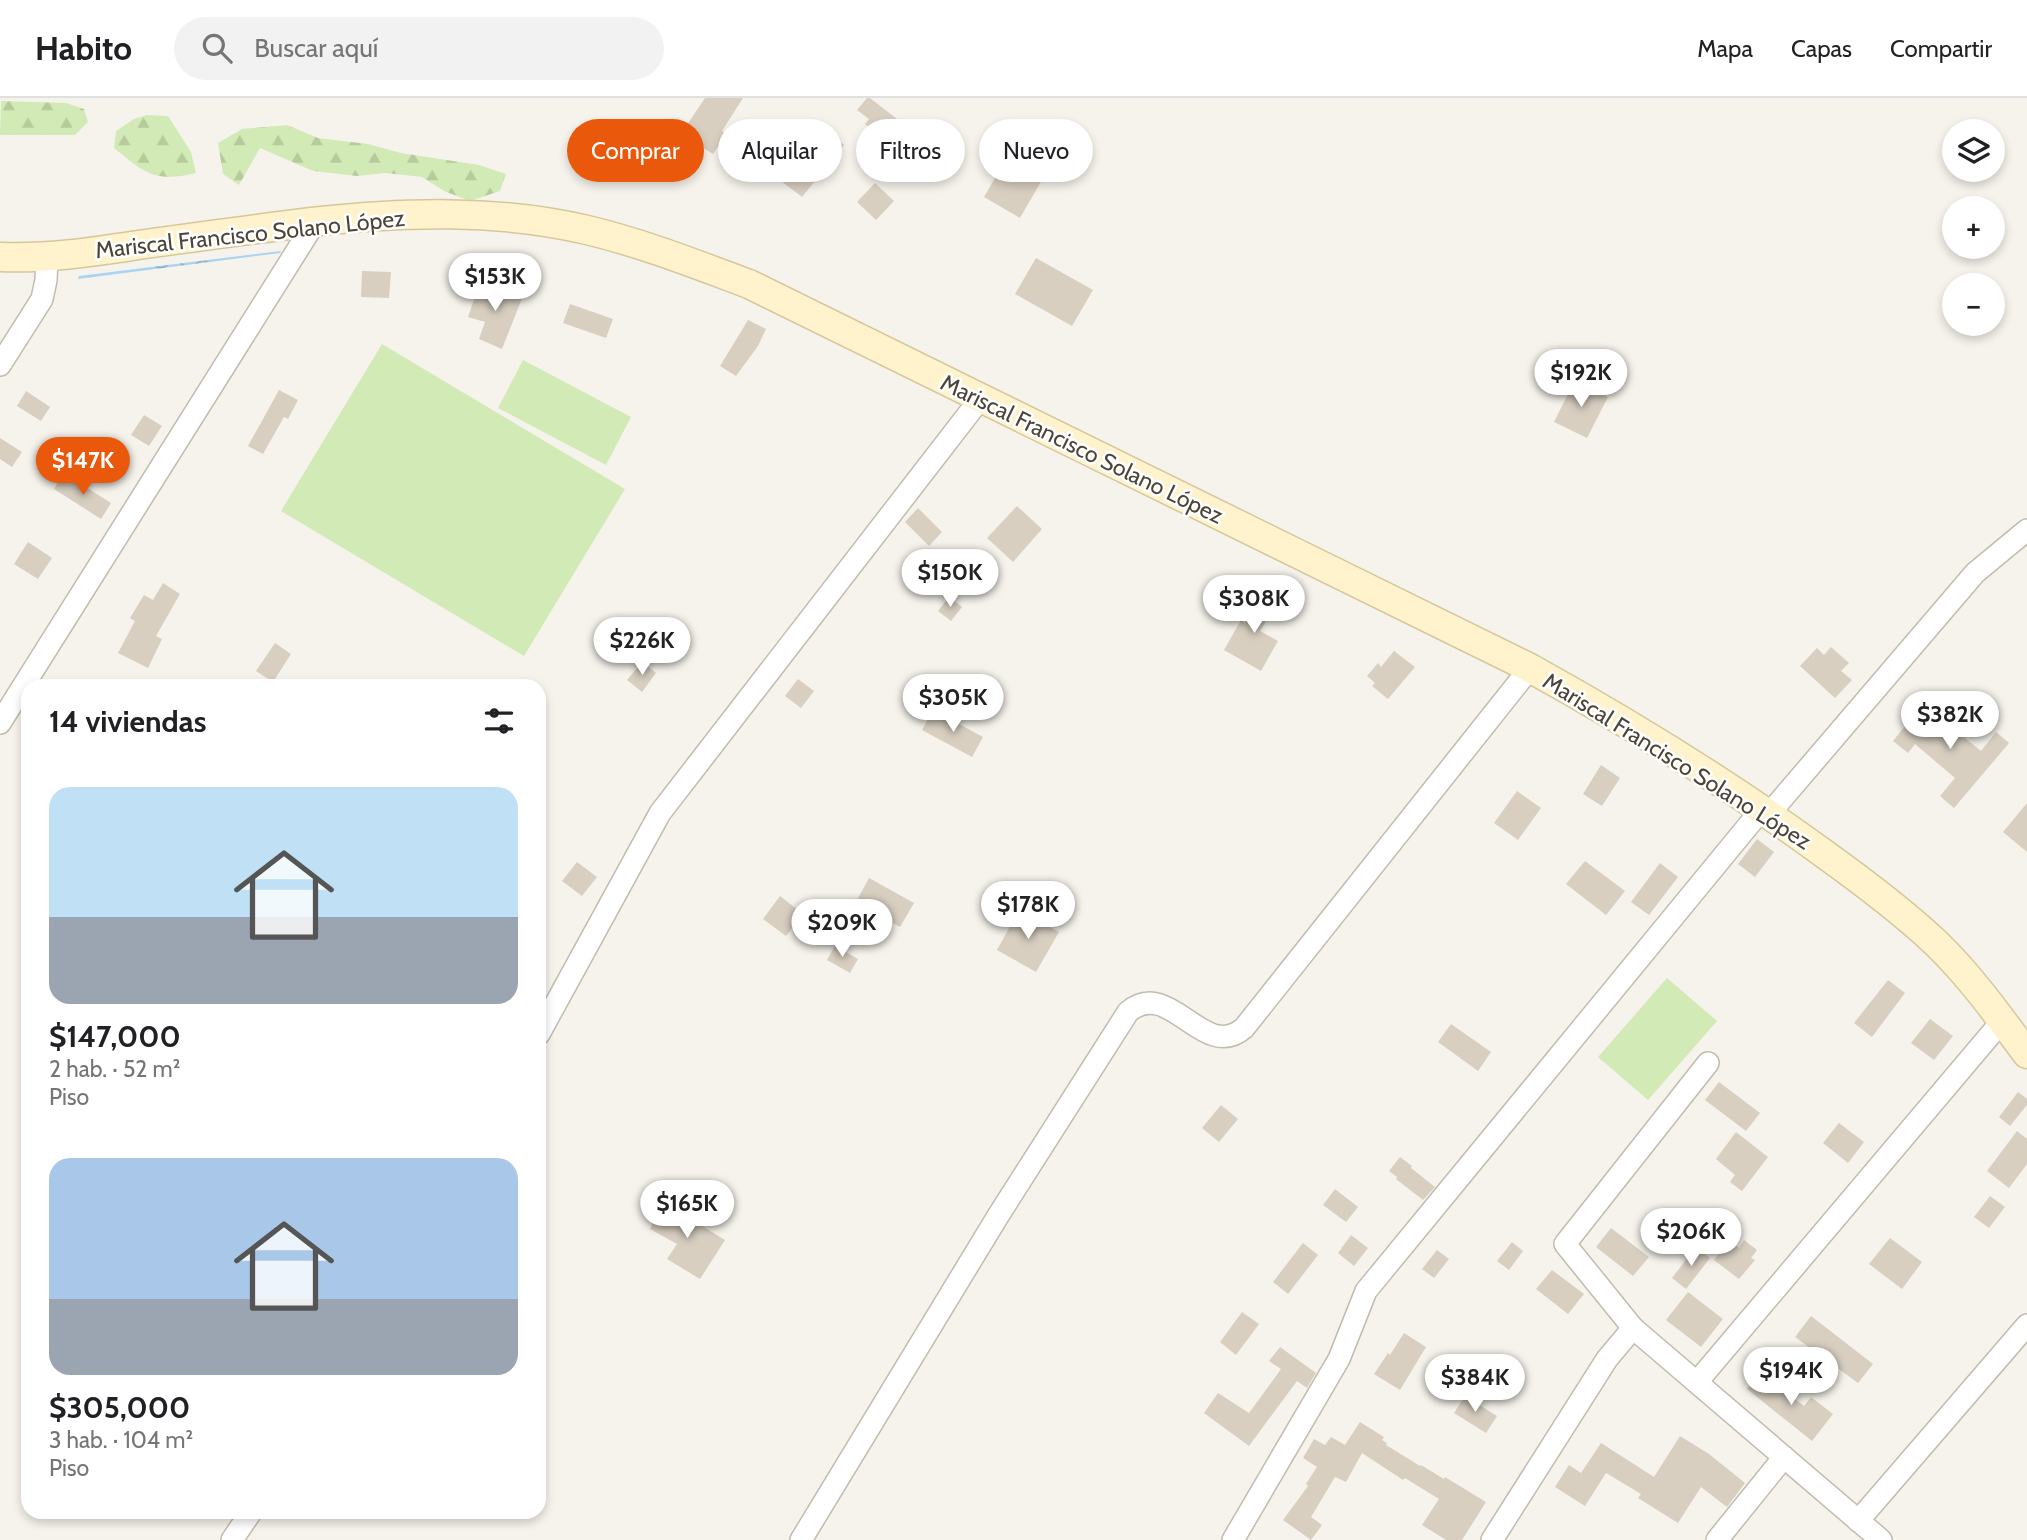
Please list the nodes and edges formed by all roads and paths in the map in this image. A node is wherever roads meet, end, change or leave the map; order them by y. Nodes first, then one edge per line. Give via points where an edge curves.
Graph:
1 (315, 222) junction
2 (0, 257) edge
3 (47, 258) junction
4 (0, 365) edge
5 (980, 399) junction
6 (2027, 530) edge
7 (1530, 668) junction
8 (28, 679) edge
9 (21, 690) edge
10 (0, 723) edge
11 (1766, 812) junction
12 (546, 1021) edge
13 (2003, 1021) junction
14 (2027, 1054) edge
15 (1708, 1063) dead end
16 (2027, 1325) edge
17 (1633, 1328) junction
18 (1697, 1382) junction
19 (1784, 1457) junction
20 (246, 1519) edge
21 (1858, 1521) junction
22 (232, 1540) edge
23 (801, 1540) edge
24 (1233, 1540) edge
25 (1492, 1540) edge
26 (1717, 1540) edge
27 (1881, 1540) edge

1 - 3 street, Mariscal Francisco Solano López
1 - 5 street, Mariscal Francisco Solano López via 471,214 586,230 749,284
1 - 8 street
2 - 3 street, Mariscal Francisco Solano López
3 - 4 street via 42,299
5 - 7 street, Mariscal Francisco Solano López
5 - 12 street via 660,813
6 - 11 street via 1975,573
7 - 11 street, Mariscal Francisco Solano López via 1603,708
7 - 23 street via 1240,1032 1212,1036 1158,1003 1141,1003 1128,1012
9 - 10 street
11 - 13 street, Mariscal Francisco Solano López via 1876,892 1935,942
11 - 24 street via 1366,1291 1339,1359
13 - 14 street, Mariscal Francisco Solano López
13 - 18 street
15 - 17 street via 1565,1244
16 - 21 street
17 - 18 street
17 - 25 street via 1606,1359
18 - 19 street
19 - 21 street
19 - 26 street
20 - 22 street
21 - 27 street

